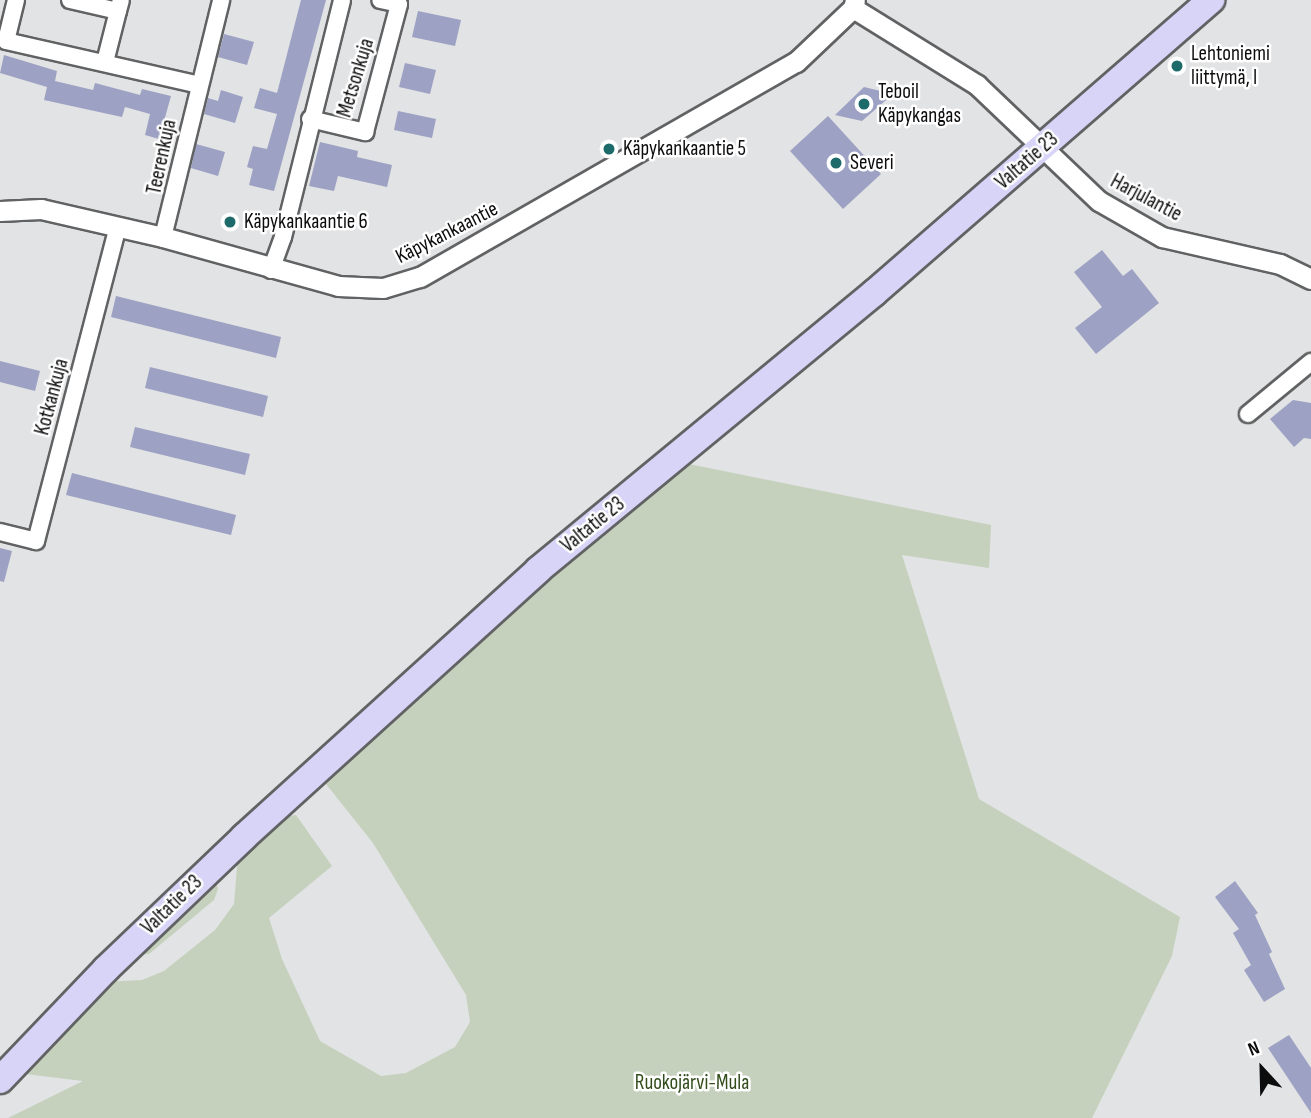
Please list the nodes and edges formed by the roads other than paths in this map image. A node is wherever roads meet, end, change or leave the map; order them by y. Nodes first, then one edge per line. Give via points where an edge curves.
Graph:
1 (16, 0) edge
2 (70, 0) edge
3 (221, 0) edge
4 (342, 0) edge
5 (380, 0) edge
6 (1211, 0) edge
7 (854, 4) edge
8 (119, 5) edge
9 (105, 62) junction
10 (199, 85) junction
11 (310, 119) junction
12 (1042, 149) junction
13 (1, 209) edge
14 (118, 227) junction
15 (163, 237) junction
16 (271, 270) junction
17 (1311, 279) edge
18 (1311, 362) edge
19 (1248, 414) dead end
20 (0, 532) edge
21 (0, 1080) edge

1 - 9 street via 6,41
2 - 8 street
3 - 10 street, Teerenkuja
4 - 11 street, Metsonkuja
5 - 11 street, Metsonkuja via 399,4 365,132
6 - 12 highway, Valtatie 23
7 - 12 street, Harjulantie via 976,85 1013,116
7 - 16 street, Käpykankaantie via 796,62 420,276 383,288 338,286
8 - 9 street
9 - 10 street
10 - 15 street, Teerenkuja
11 - 16 street, Metsonkuja
12 - 17 street, Harjulantie via 1099,201 1162,237 1280,264
12 - 21 highway, Valtatie 23 via 538,570 244,837 106,968
13 - 14 street, Käpykankaantie via 41,209
14 - 15 street, Käpykankaantie
14 - 20 street, Kotkankuja via 36,541
15 - 16 street, Käpykankaantie
18 - 19 street

